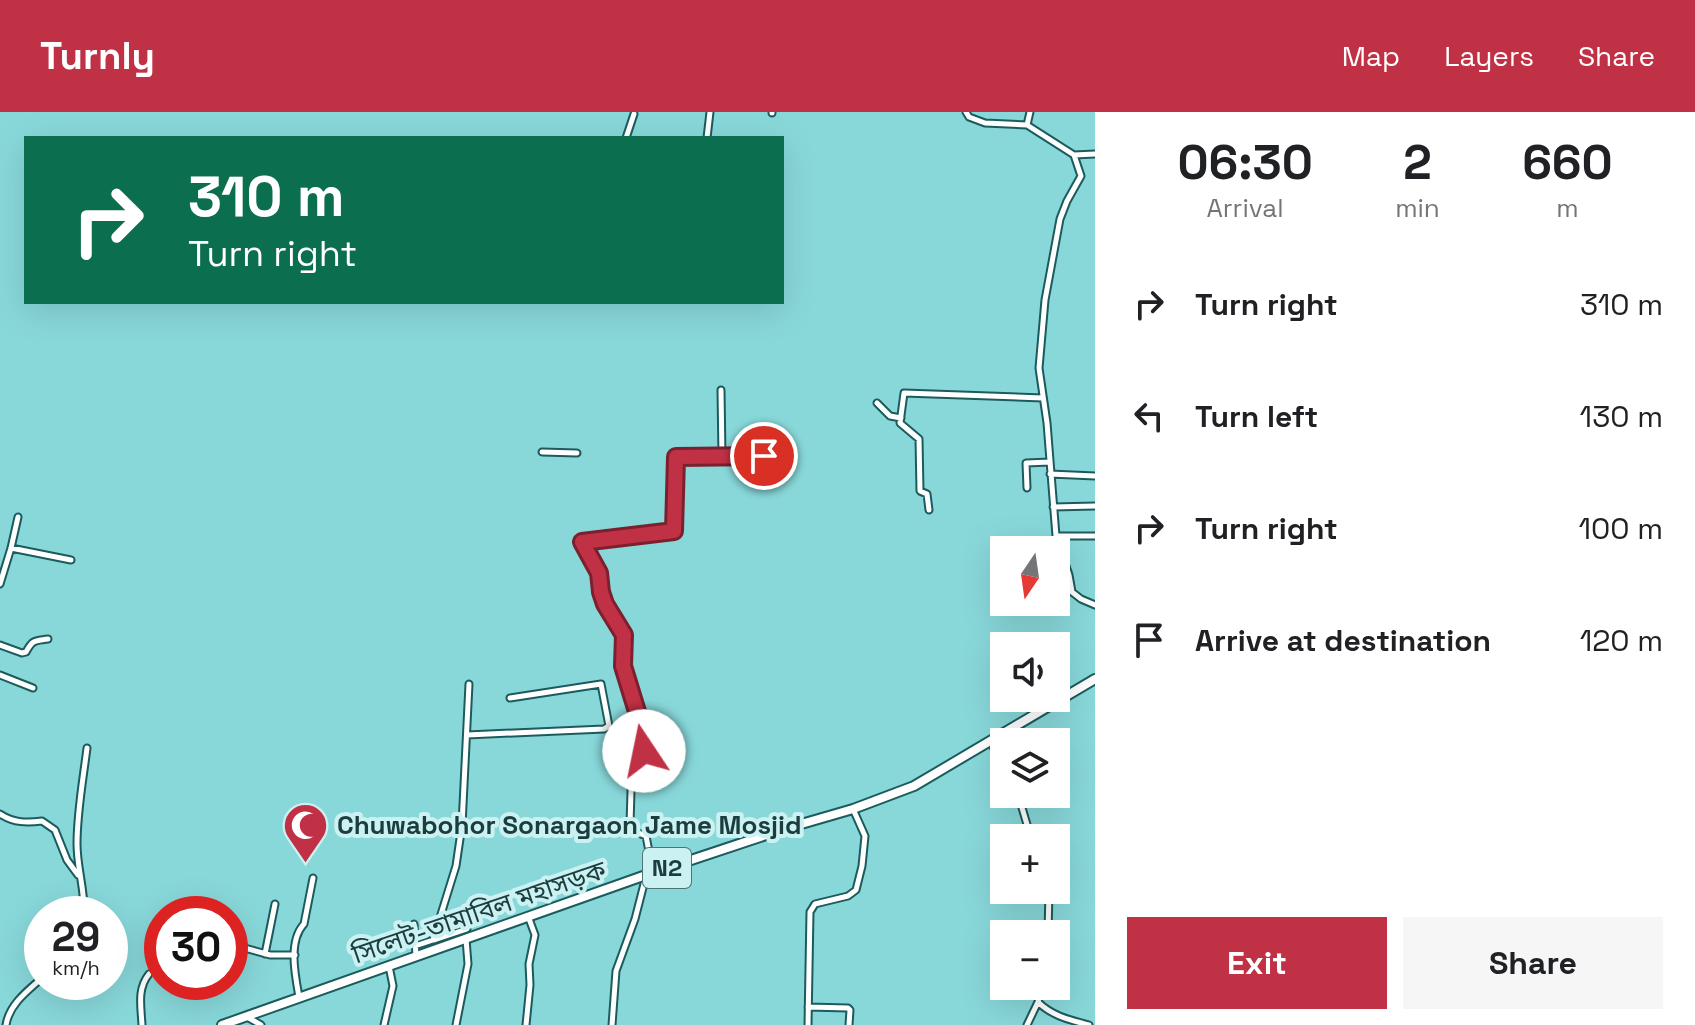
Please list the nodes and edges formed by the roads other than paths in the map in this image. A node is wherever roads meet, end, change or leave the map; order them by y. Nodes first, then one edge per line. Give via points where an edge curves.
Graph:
1 (710, 112) edge
2 (966, 112) edge
3 (1030, 112) edge
4 (634, 114) dead end
5 (1027, 125) junction
6 (627, 136) edge
7 (707, 136) edge
8 (1095, 154) edge
9 (1074, 155) junction
10 (721, 390) dead end
11 (1043, 398) junction
12 (877, 403) dead end
13 (901, 418) junction
14 (542, 452) dead end
15 (577, 453) dead end
16 (764, 456) dead end
17 (722, 457) junction
18 (1050, 462) junction
19 (1050, 474) junction
20 (1095, 476) edge
21 (1027, 488) dead end
22 (1095, 506) edge
23 (1053, 507) junction
24 (929, 510) dead end
25 (18, 517) dead end
26 (1056, 536) edge
27 (1070, 536) edge
28 (1095, 536) edge
29 (11, 548) junction
30 (71, 560) dead end
31 (1070, 581) edge
32 (0, 584) edge
33 (1095, 605) edge
34 (48, 639) dead end
35 (0, 645) edge
36 (0, 675) edge
37 (1095, 680) edge
38 (469, 684) dead end
39 (33, 688) dead end
40 (510, 698) dead end
41 (1012, 728) edge
42 (467, 735) junction
43 (990, 741) edge
44 (87, 748) dead end
45 (853, 809) junction
46 (0, 814) edge
47 (650, 874) junction
48 (79, 876) junction
49 (313, 878) dead end
50 (84, 896) edge
51 (275, 904) dead end
52 (528, 916) junction
53 (469, 921) dead end
54 (414, 924) dead end
55 (466, 939) junction
56 (433, 940) junction
57 (248, 949) edge
58 (416, 951) junction
59 (265, 954) junction
60 (295, 955) junction
61 (389, 965) junction
62 (144, 981) edge
63 (24, 994) edge
64 (299, 997) junction
65 (1038, 1002) joint
66 (808, 1007) junction
67 (246, 1016) junction
68 (6, 1025) edge
69 (142, 1025) edge
70 (222, 1025) edge
71 (261, 1025) edge
72 (384, 1025) edge
73 (456, 1025) edge
74 (526, 1025) edge
75 (612, 1025) edge
76 (808, 1025) edge
77 (849, 1025) edge
78 (1027, 1025) edge
79 (1089, 1025) edge

1 - 7 street
2 - 5 street via 985,123
3 - 5 street
4 - 6 street
5 - 9 street
8 - 9 street
9 - 11 street via 1081,176 1060,219 1045,300 1039,368
10 - 17 street
11 - 13 street via 904,393
11 - 18 street
12 - 13 street via 890,416
13 - 24 street via 900,423 919,439 920,491 927,494
14 - 15 street
16 - 17 street
17 - 47 street via 676,457 674,531 582,542 599,573 605,604 624,635 623,666 645,747 632,757 630,825 646,836
18 - 19 street
18 - 21 street via 1026,463
19 - 20 street
19 - 23 street
22 - 23 street
23 - 26 street
25 - 29 street
27 - 28 street
29 - 30 street
29 - 32 street
31 - 33 street via 1072,592
34 - 35 street via 33,641 22,653
36 - 39 street
37 - 41 highway, সিলেট-তামাবিল মহাসড়ক / N2
38 - 42 street
40 - 42 street via 601,684 609,726
42 - 56 street via 456,866
43 - 45 highway, সিলেট-তামাবিল মহাসড়ক / N2 via 914,786
44 - 48 street via 77,843
45 - 47 highway, সিলেট-তামাবিল মহাসড়ক / N2
45 - 66 street via 865,836 862,866 856,890 815,904 810,912
46 - 48 street via 25,823 42,821 55,830
47 - 52 highway, সিলেট-তামাবিল মহাসড়ক / N2
47 - 75 street via 616,971
48 - 50 street
49 - 60 street
51 - 59 street
52 - 55 highway, সিলেট-তামাবিল মহাসড়ক / N2
52 - 74 street via 535,935
53 - 56 street via 467,929
54 - 58 street
55 - 58 highway, সিলেট-তামাবিল মহাসড়ক / N2
55 - 73 street via 468,964
56 - 58 street
57 - 59 street
58 - 61 highway, সিলেট-তামাবিল মহাসড়ক / N2
59 - 60 street
60 - 64 street
61 - 64 highway, সিলেট-তামাবিল মহাসড়ক / N2
61 - 72 street via 393,986
62 - 69 street
63 - 68 street
64 - 67 highway, সিলেট-তামাবিল মহাসড়ক / N2
65 - 78 street
65 - 79 street via 1064,1019
66 - 76 street
66 - 77 street via 848,1008
67 - 70 highway, সিলেট-তামাবিল মহাসড়ক / N2
67 - 71 street

